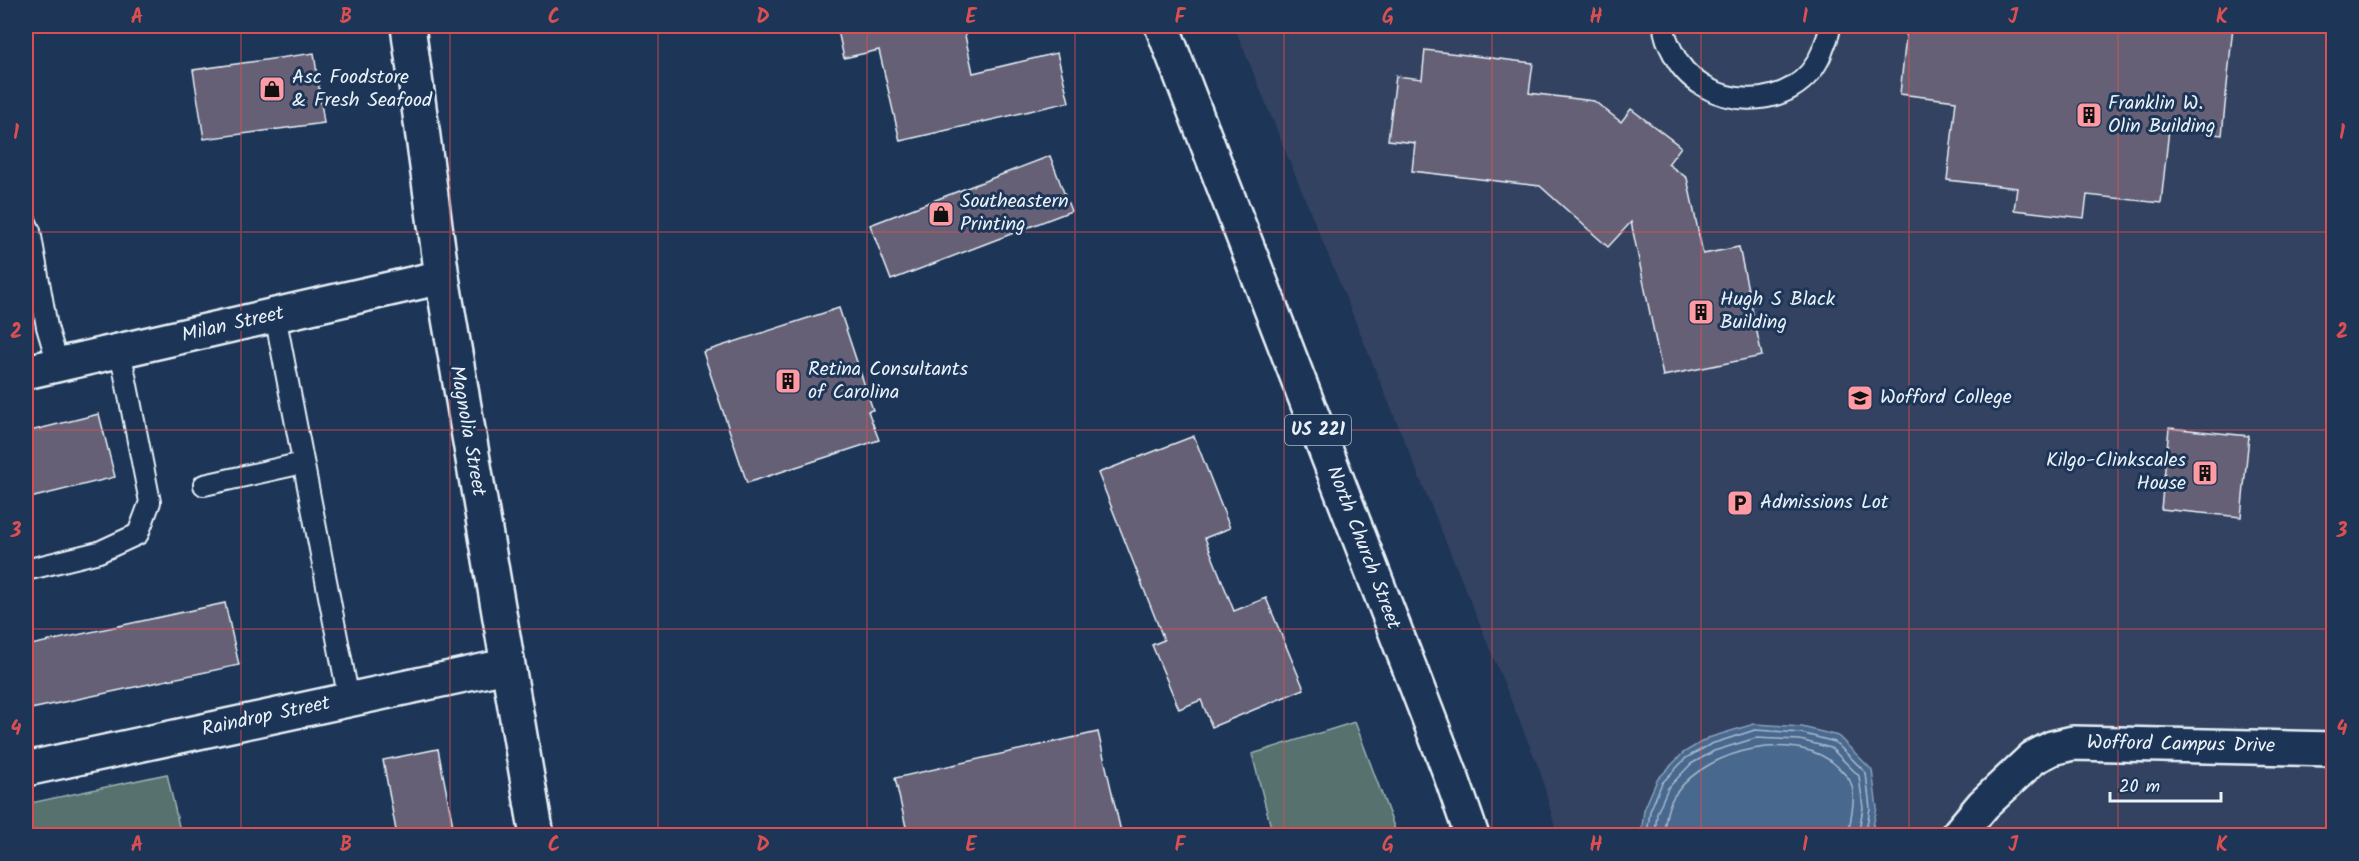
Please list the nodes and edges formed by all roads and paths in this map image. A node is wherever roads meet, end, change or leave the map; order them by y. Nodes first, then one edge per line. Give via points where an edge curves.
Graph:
1 (408, 26) edge
2 (1162, 26) edge
3 (1664, 26) edge
4 (1830, 26) edge
5 (26, 222) edge
6 (441, 277) junction
7 (275, 315) junction
8 (120, 350) junction
9 (58, 364) junction
10 (26, 372) edge
11 (303, 463) junction
12 (204, 485) dead end
13 (26, 570) edge
14 (506, 666) junction
15 (349, 700) junction
16 (2334, 749) edge
17 (26, 769) edge
18 (537, 836) edge
19 (1472, 836) edge
20 (1957, 836) edge

1 - 6 street, Magnolia Street
2 - 19 street, North Church Street / US 221
3 - 4 lane via 1678,64 1702,87 1732,99 1765,98 1796,85 1818,61
5 - 9 lane
6 - 7 street, Milan Street
6 - 14 street, Magnolia Street
7 - 8 street, Milan Street
7 - 11 lane
8 - 9 street, Milan Street
8 - 13 lane via 150,502 138,534 99,552
9 - 10 street, Milan Street
11 - 12 lane
11 - 15 lane
14 - 15 street, Raindrop Street
14 - 18 street, Magnolia Street
15 - 17 street, Raindrop Street
16 - 20 street, Wofford Campus Drive via 2073,743 2033,758 1983,805

